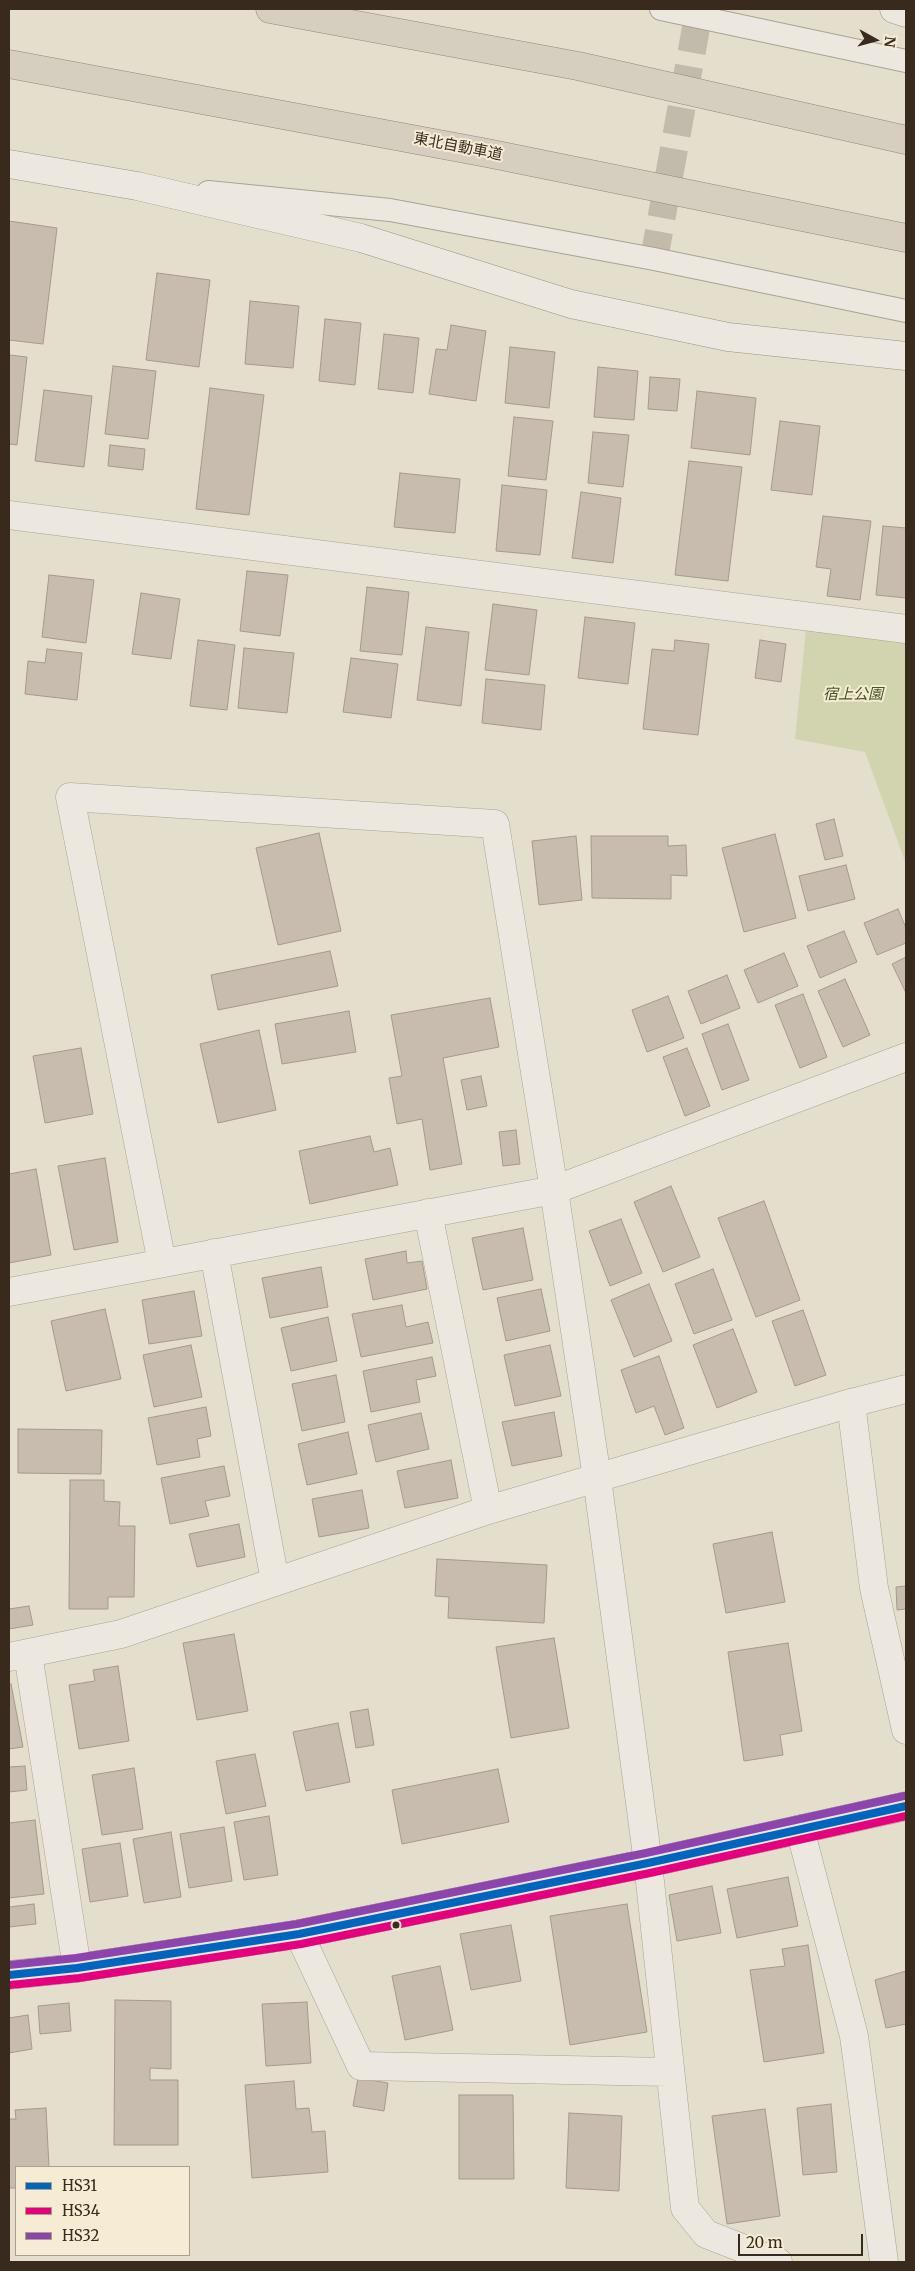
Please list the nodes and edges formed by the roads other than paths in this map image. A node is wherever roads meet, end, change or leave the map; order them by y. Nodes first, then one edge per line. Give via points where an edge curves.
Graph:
1 (270, 9) edge
2 (661, 9) edge
3 (894, 9) edge
4 (906, 13) edge
5 (906, 61) edge
6 (9, 64) edge
7 (906, 140) edge
8 (9, 164) edge
9 (137, 186) junction
10 (906, 238) edge
11 (906, 310) edge
12 (906, 356) edge
13 (9, 515) edge
14 (906, 629) edge
15 (906, 1057) edge
16 (554, 1190) junction
17 (428, 1213) junction
18 (214, 1253) junction
19 (162, 1262) junction
20 (9, 1292) edge
21 (906, 1389) edge
22 (851, 1403) junction
23 (597, 1478) junction
24 (488, 1510) junction
25 (275, 1581) junction
26 (18, 1655) edge
27 (906, 1730) edge
28 (906, 1806) edge
29 (800, 1829) junction
30 (648, 1863) junction
31 (299, 1934) junction
32 (77, 1968) junction
33 (9, 1976) edge
34 (669, 2072) junction
35 (778, 2262) edge
36 (884, 2262) edge

1 - 7 highway via 578,66
2 - 5 lane
3 - 4 street
6 - 10 highway, 東北自動車道 via 487,153
8 - 9 street
9 - 11 lane via 390,210
9 - 12 street via 360,238 570,304 728,337
13 - 14 street
15 - 16 street
16 - 17 street
16 - 19 street via 495,824 70,797
16 - 23 street
17 - 18 street
17 - 24 street
18 - 19 street
18 - 25 street
19 - 20 street
21 - 22 street
22 - 23 street
22 - 27 street via 874,1588
23 - 24 street
23 - 30 street
24 - 25 street
25 - 26 street via 121,1634
26 - 32 street
28 - 29 street
29 - 30 street
29 - 36 street via 854,2036
30 - 31 street
30 - 34 street
31 - 32 street
31 - 34 street via 361,2066
32 - 33 street
34 - 35 street via 685,2208 706,2234

